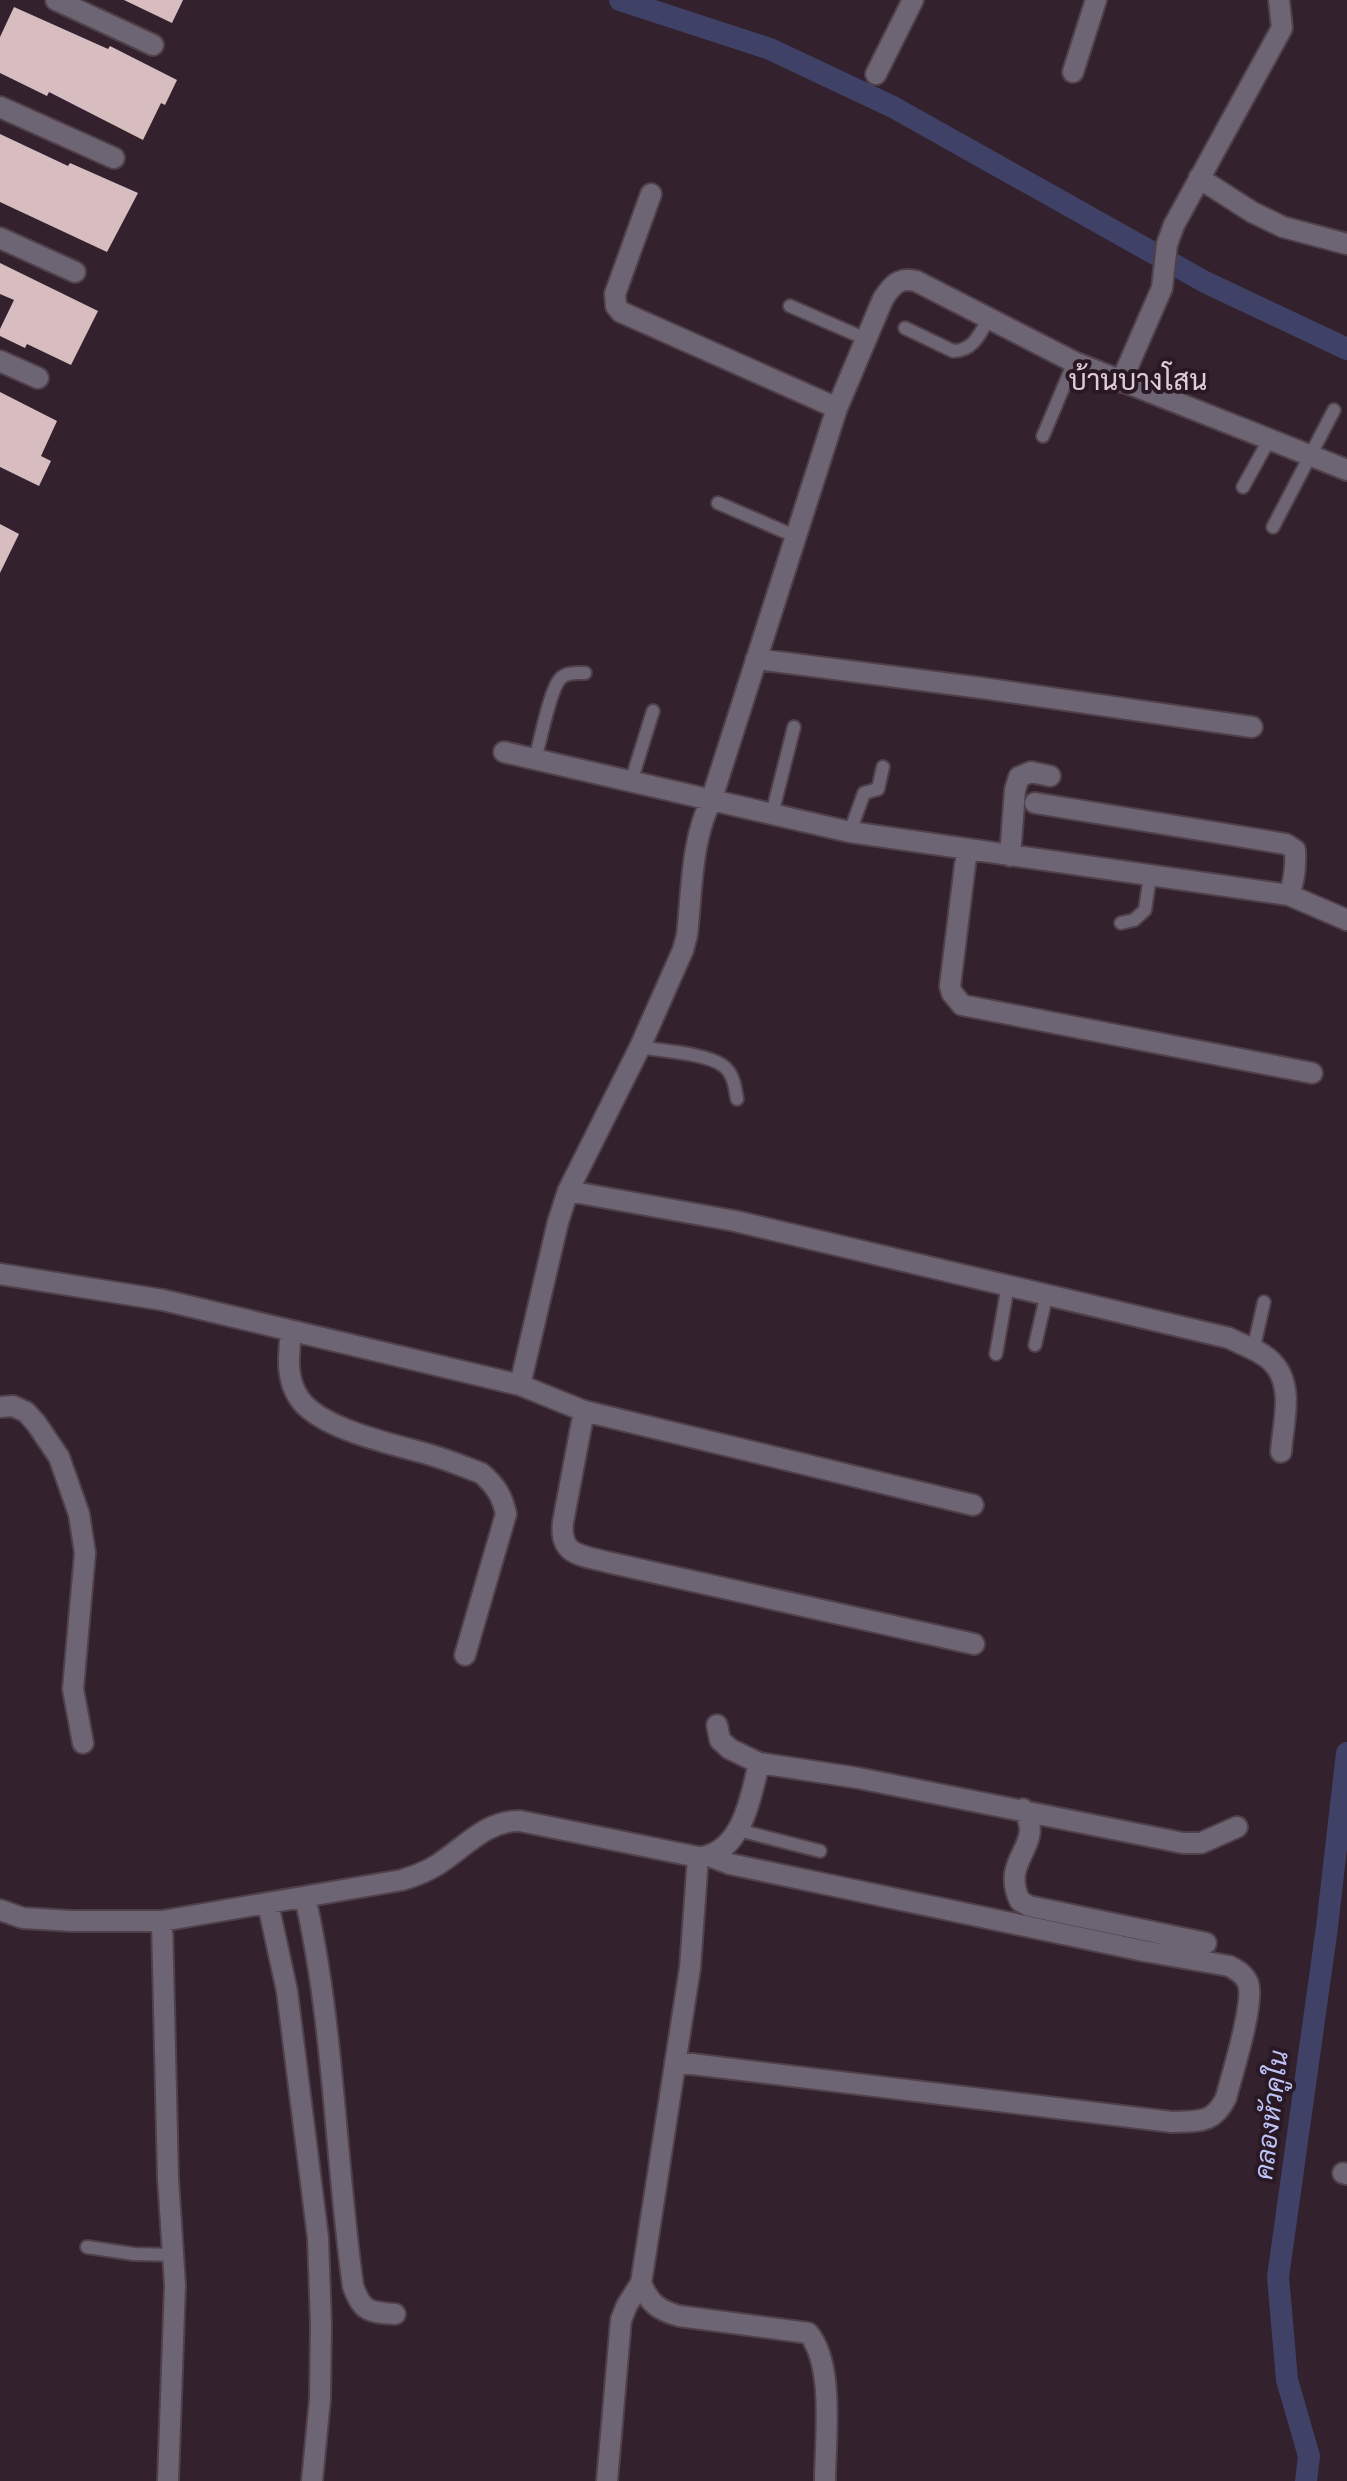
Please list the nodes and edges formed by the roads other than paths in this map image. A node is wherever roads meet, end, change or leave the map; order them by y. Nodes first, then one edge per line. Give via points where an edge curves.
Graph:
1 (56, 0) edge
2 (913, 0) edge
3 (1096, 0) edge
4 (1279, 0) edge
5 (153, 45) dead end
6 (1073, 72) dead end
7 (876, 74) dead end
8 (0, 107) edge
9 (114, 158) dead end
10 (1199, 178) junction
11 (651, 194) dead end
12 (0, 238) edge
13 (1347, 244) edge
14 (75, 272) dead end
15 (790, 306) dead end
16 (989, 318) junction
17 (905, 328) dead end
18 (866, 339) junction
19 (0, 361) edge
20 (1074, 362) junction
21 (38, 378) dead end
22 (1121, 382) junction
23 (837, 408) junction
24 (1334, 410) dead end
25 (1043, 436) dead end
26 (1269, 440) junction
27 (1311, 456) junction
28 (1347, 470) edge
29 (1243, 487) dead end
30 (718, 503) dead end
31 (1273, 527) dead end
32 (797, 537) junction
33 (756, 659) junction
34 (585, 673) dead end
35 (653, 711) dead end
36 (794, 727) dead end
37 (1252, 727) dead end
38 (504, 752) dead end
39 (535, 759) junction
40 (883, 767) dead end
41 (1050, 776) dead end
42 (631, 782) junction
43 (711, 801) junction
44 (1035, 803) dead end
45 (772, 814) junction
46 (850, 832) junction
47 (967, 849) junction
48 (1010, 856) junction
49 (1150, 876) junction
50 (1289, 895) junction
51 (1347, 920) edge
52 (1121, 923) dead end
53 (640, 1047) junction
54 (1312, 1073) dead end
55 (737, 1099) dead end
56 (568, 1191) junction
57 (0, 1274) edge
58 (1008, 1285) junction
59 (1047, 1293) junction
60 (1264, 1302) dead end
61 (291, 1331) junction
62 (1035, 1345) dead end
63 (1253, 1351) junction
64 (996, 1354) dead end
65 (520, 1385) junction
66 (0, 1407) edge
67 (584, 1411) junction
68 (1281, 1452) dead end
69 (973, 1505) dead end
70 (974, 1644) dead end
71 (465, 1655) dead end
72 (717, 1725) dead end
73 (83, 1743) dead end
74 (759, 1763) junction
75 (1023, 1809) junction
76 (1237, 1827) dead end
77 (738, 1830) junction
78 (820, 1851) dead end
79 (704, 1857) junction
80 (305, 1897) junction
81 (268, 1904) junction
82 (0, 1910) edge
83 (162, 1921) junction
84 (1206, 1943) dead end
85 (675, 2062) junction
86 (87, 2247) dead end
87 (173, 2255) junction
88 (641, 2283) junction
89 (395, 2314) dead end
90 (168, 2481) edge
91 (312, 2481) edge
92 (607, 2481) edge
93 (825, 2481) edge

1 - 5 street
2 - 7 street
3 - 6 street
4 - 10 street via 1282,28
8 - 9 street
10 - 13 street via 1283,227
10 - 22 street via 1174,225 1162,288
11 - 23 street via 615,294 621,312
12 - 14 street
15 - 18 lane
16 - 17 lane via 961,351
16 - 18 street via 916,281 900,280 883,299
16 - 20 street
18 - 23 street
19 - 21 street
20 - 22 street
20 - 25 lane
22 - 26 street
23 - 32 street
24 - 27 lane
26 - 27 street
26 - 29 lane
27 - 28 street
27 - 31 lane
30 - 32 lane
32 - 33 street
33 - 37 street
33 - 43 street
34 - 39 lane via 561,677
35 - 42 lane
36 - 45 lane
38 - 39 street
39 - 42 street
40 - 46 lane via 878,789 864,793
41 - 48 street via 1031,772 1019,777
42 - 43 street
43 - 45 street
43 - 53 street via 699,832 687,935
44 - 50 street via 1286,844 1295,850 1296,864
45 - 46 street
46 - 47 street
47 - 48 street
47 - 54 street via 950,986 962,1005
48 - 49 street
49 - 50 street
49 - 52 lane via 1145,910
50 - 51 street
53 - 55 lane via 722,1065 732,1075
53 - 56 street
56 - 58 street via 735,1221
56 - 65 street
57 - 61 street via 163,1300
58 - 59 street
58 - 64 lane
59 - 62 lane
59 - 63 street via 1229,1338
60 - 63 lane
61 - 65 street
61 - 71 street via 291,1379 299,1399 319,1416 481,1473 495,1485 506,1514
63 - 68 street via 1271,1360 1284,1378
65 - 67 street
66 - 73 street via 13,1406 36,1423 59,1457 79,1514 85,1553 73,1689
67 - 69 street
67 - 70 street via 561,1537 566,1548 607,1562
72 - 74 street via 720,1740
74 - 75 street
74 - 77 street
75 - 76 street via 1183,1843 1201,1843
75 - 84 street via 1032,1823 1013,1879 1020,1901
77 - 78 lane
77 - 79 street via 726,1845
79 - 80 street via 505,1820 422,1873
79 - 85 street
79 - 85 street via 1229,1966 1247,1980 1247,2011 1226,2098 1211,2118 1200,2121 1172,2122
80 - 81 street
80 - 89 street via 325,2023 353,2286 365,2309
81 - 83 street
81 - 91 street via 287,1991 318,2238 320,2399
82 - 83 street via 23,1918
83 - 87 street
85 - 88 street
86 - 87 lane
87 - 90 street
88 - 92 street via 621,2320
88 - 93 street via 653,2305 663,2311 808,2333 819,2348 825,2387

